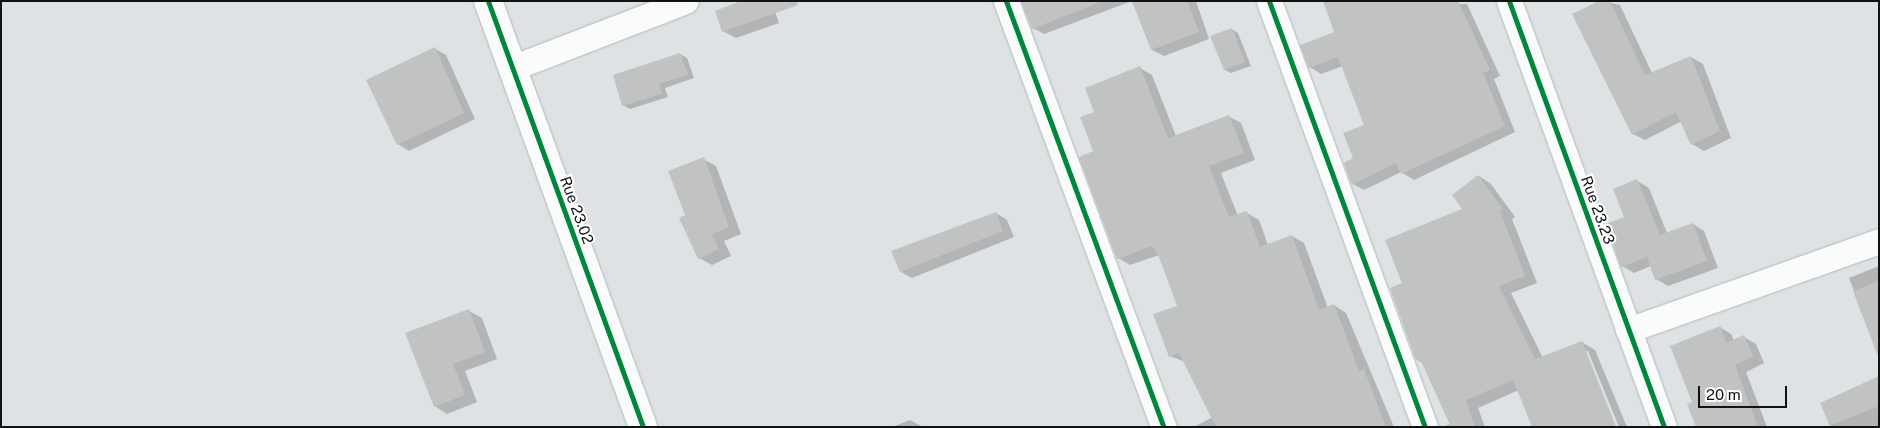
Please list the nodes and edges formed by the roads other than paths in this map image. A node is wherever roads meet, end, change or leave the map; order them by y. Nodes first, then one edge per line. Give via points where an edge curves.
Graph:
1 (488, 1) edge
2 (686, 1) edge
3 (1006, 1) edge
4 (1269, 1) edge
5 (1508, 1) edge
6 (512, 68) junction
7 (1879, 241) edge
8 (1628, 330) junction
9 (643, 427) edge
10 (1164, 427) edge
11 (1425, 427) edge
12 (1664, 427) edge

1 - 6 street, Rue 23.02
2 - 6 street
3 - 10 street
4 - 11 street
5 - 8 street, Rue 23.23
6 - 9 street, Rue 23.02
7 - 8 street
8 - 12 street, Rue 23.23

